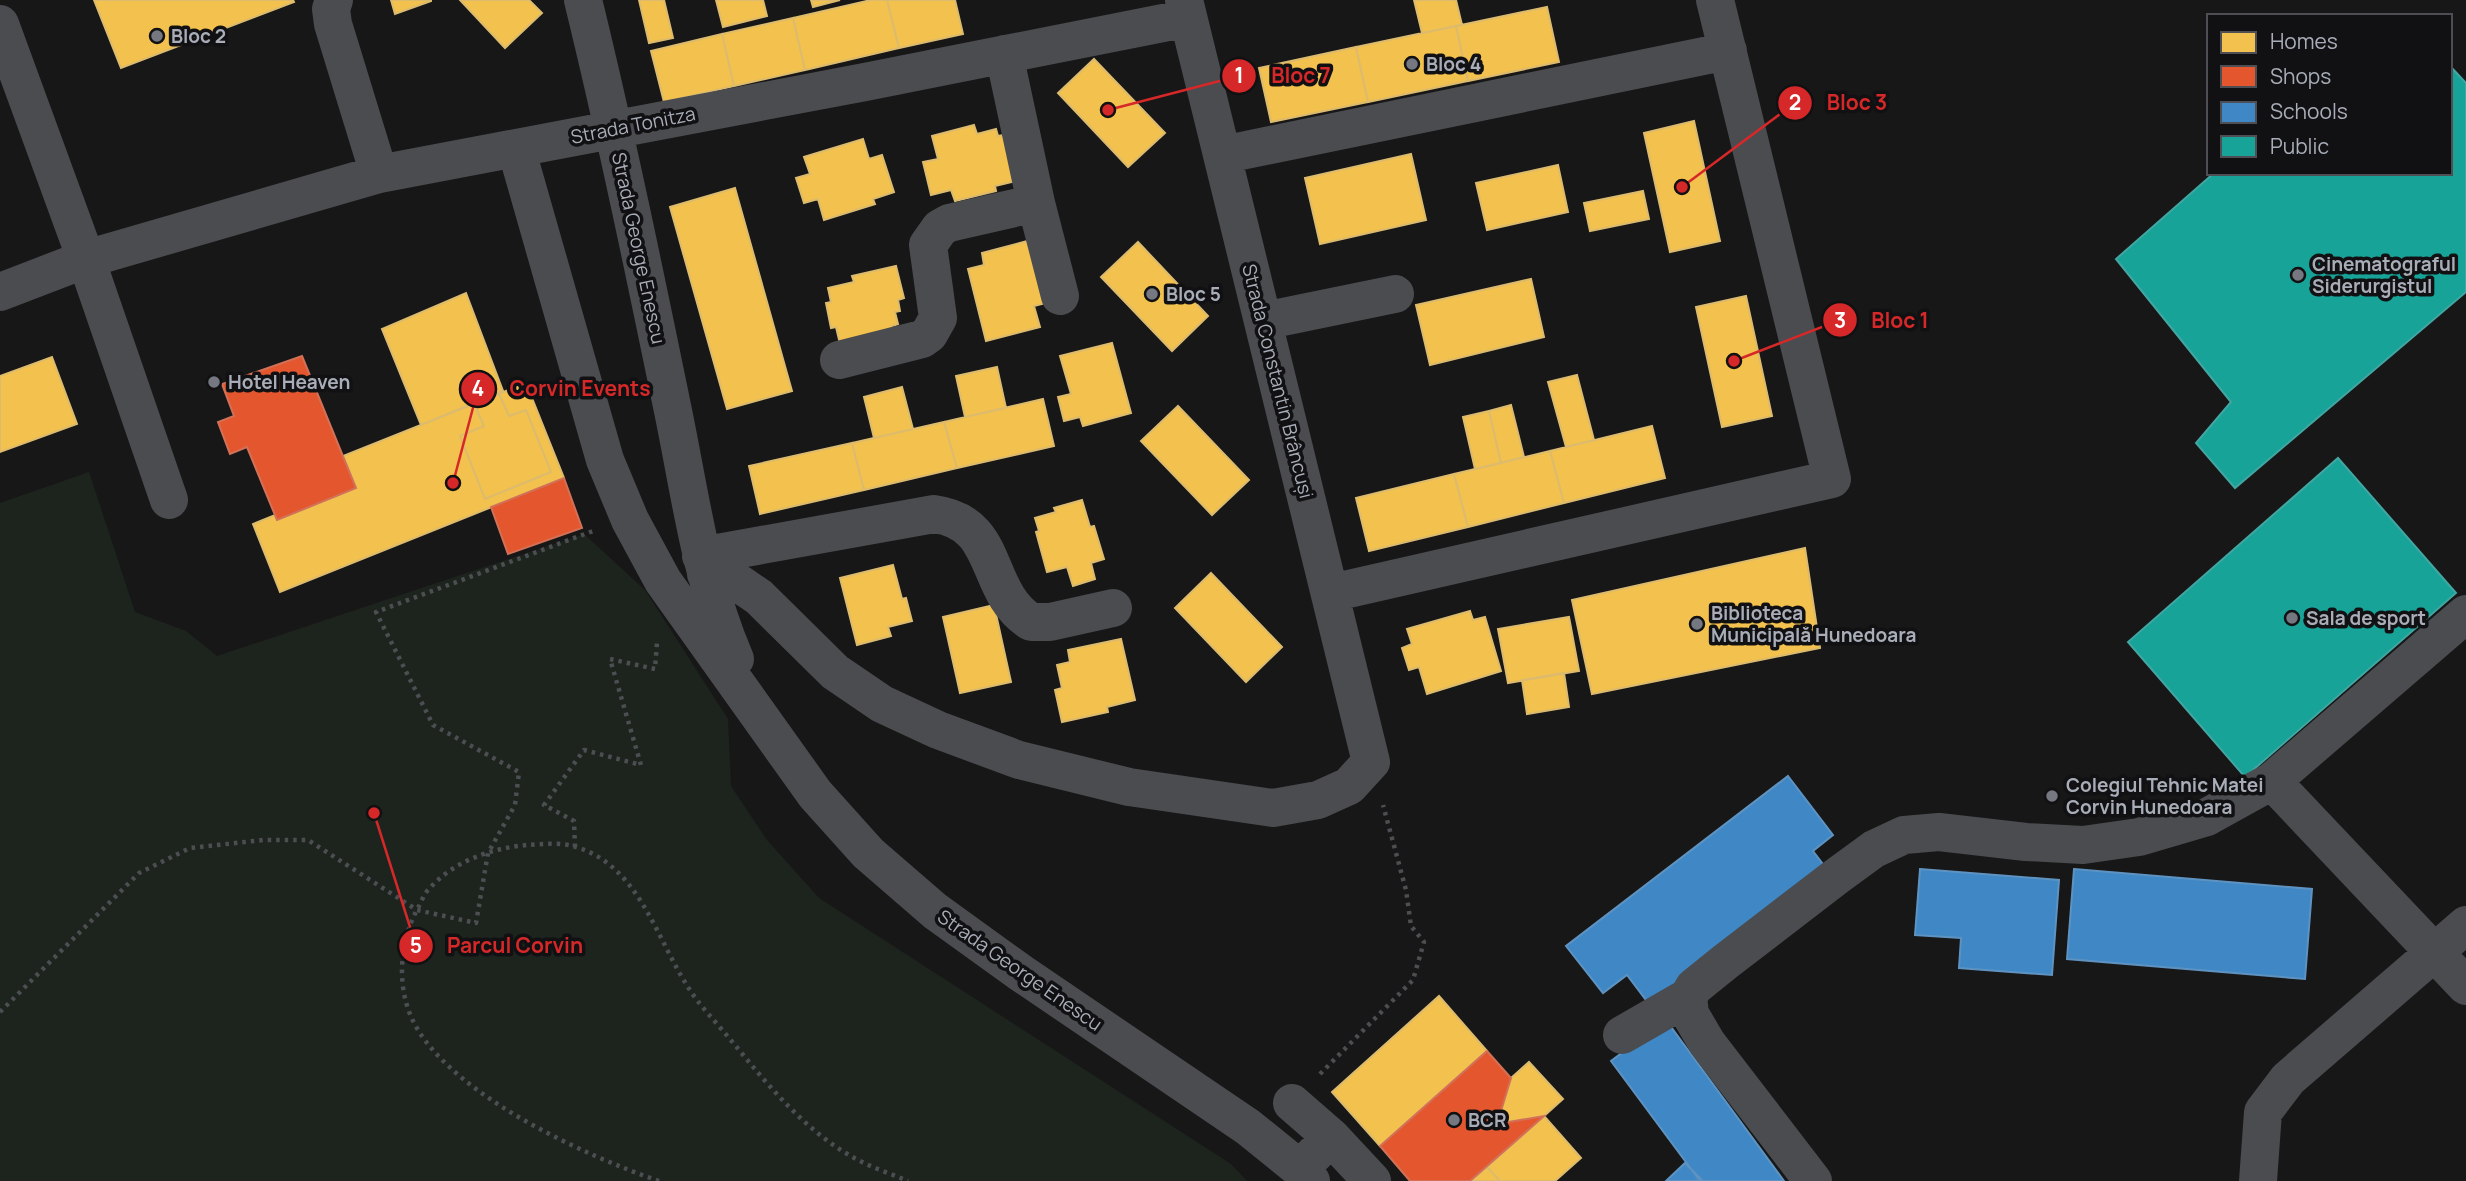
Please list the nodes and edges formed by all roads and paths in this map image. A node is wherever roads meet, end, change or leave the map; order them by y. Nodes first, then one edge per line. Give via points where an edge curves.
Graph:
1 (334, 0) edge
2 (583, 0) edge
3 (1715, 0) edge
4 (1186, 9) edge
5 (0, 24) edge
6 (1728, 51) junction
7 (1004, 54) junction
8 (614, 128) junction
9 (516, 148) junction
10 (1222, 155) junction
11 (379, 174) junction
12 (1036, 203) junction
13 (86, 259) junction
14 (0, 292) edge
15 (1395, 294) dead end
16 (1060, 296) dead end
17 (1263, 321) junction
18 (839, 359) dead end
19 (169, 500) dead end
20 (630, 520) junction
21 (703, 565) junction
22 (1331, 593) junction
23 (1112, 608) dead end
24 (2466, 614) edge
25 (658, 636) dead end
26 (763, 722) junction
27 (1371, 762) junction
28 (2272, 781) junction
29 (575, 846) junction
30 (488, 853) junction
31 (417, 910) junction
32 (2466, 925) edge
33 (2435, 952) junction
34 (2466, 986) edge
35 (1688, 996) junction
36 (0, 1012) edge
37 (1622, 1035) dead end
38 (1292, 1102) joint
39 (1332, 1137) junction
40 (1305, 1175) edge
41 (659, 1181) edge
42 (908, 1181) edge
43 (1372, 1181) edge
44 (1813, 1181) edge
45 (2258, 1181) edge

1 - 11 street via 333,24
2 - 8 street, Strada George Enescu
3 - 6 street
4 - 7 street, Strada Tonitza
4 - 10 street, Strada Constantin Brâncuși
5 - 13 street
6 - 10 street
6 - 22 street via 1832,479
7 - 8 street, Strada Tonitza
7 - 12 street
8 - 9 street, Strada Tonitza
8 - 21 street, Strada George Enescu
9 - 11 street, Strada Tonitza
9 - 20 street, Strada George Enescu via 605,460
10 - 17 street, Strada Constantin Brâncuși
11 - 13 street, Strada Tonitza
12 - 16 street
12 - 18 street via 940,228 928,246 938,318 929,334
13 - 14 street, Strada Tonitza
13 - 19 street
15 - 17 street
17 - 22 street, Strada Constantin Brâncuși
20 - 26 street, Strada George Enescu via 663,581
20 - 30 path via 376,612 433,725 519,772 515,805
21 - 23 street via 934,513 956,519 975,533 1010,605 1031,622
21 - 26 street, Strada George Enescu via 727,639
21 - 27 street via 759,597 835,672 882,704 1019,760 1129,787 1273,808 1318,800 1349,786
22 - 27 street, Strada Constantin Brâncuși
24 - 28 street
25 - 29 path via 655,669 610,659 641,765 584,750 544,805 574,821
26 - 40 street, Strada George Enescu via 815,794 868,853 935,911 1248,1127
27 - 38 path via 1406,890 1411,926 1424,943 1413,980
28 - 33 street
28 - 35 street via 2207,817 2139,837 2083,845 1939,832 1904,835 1874,849 1837,876
29 - 30 path via 544,844
29 - 42 path via 609,863 637,894 688,988 785,1105 850,1156
30 - 31 path via 464,862 429,888
30 - 31 path via 475,923
31 - 36 path via 308,840 190,848 139,873
31 - 41 path via 410,921 401,967 405,998 418,1030 456,1074 513,1115 618,1167
32 - 33 street
33 - 34 street
33 - 45 street via 2288,1079 2263,1112
35 - 37 street
35 - 44 street via 1690,1014 1707,1043
38 - 39 street
39 - 40 street
39 - 43 street

